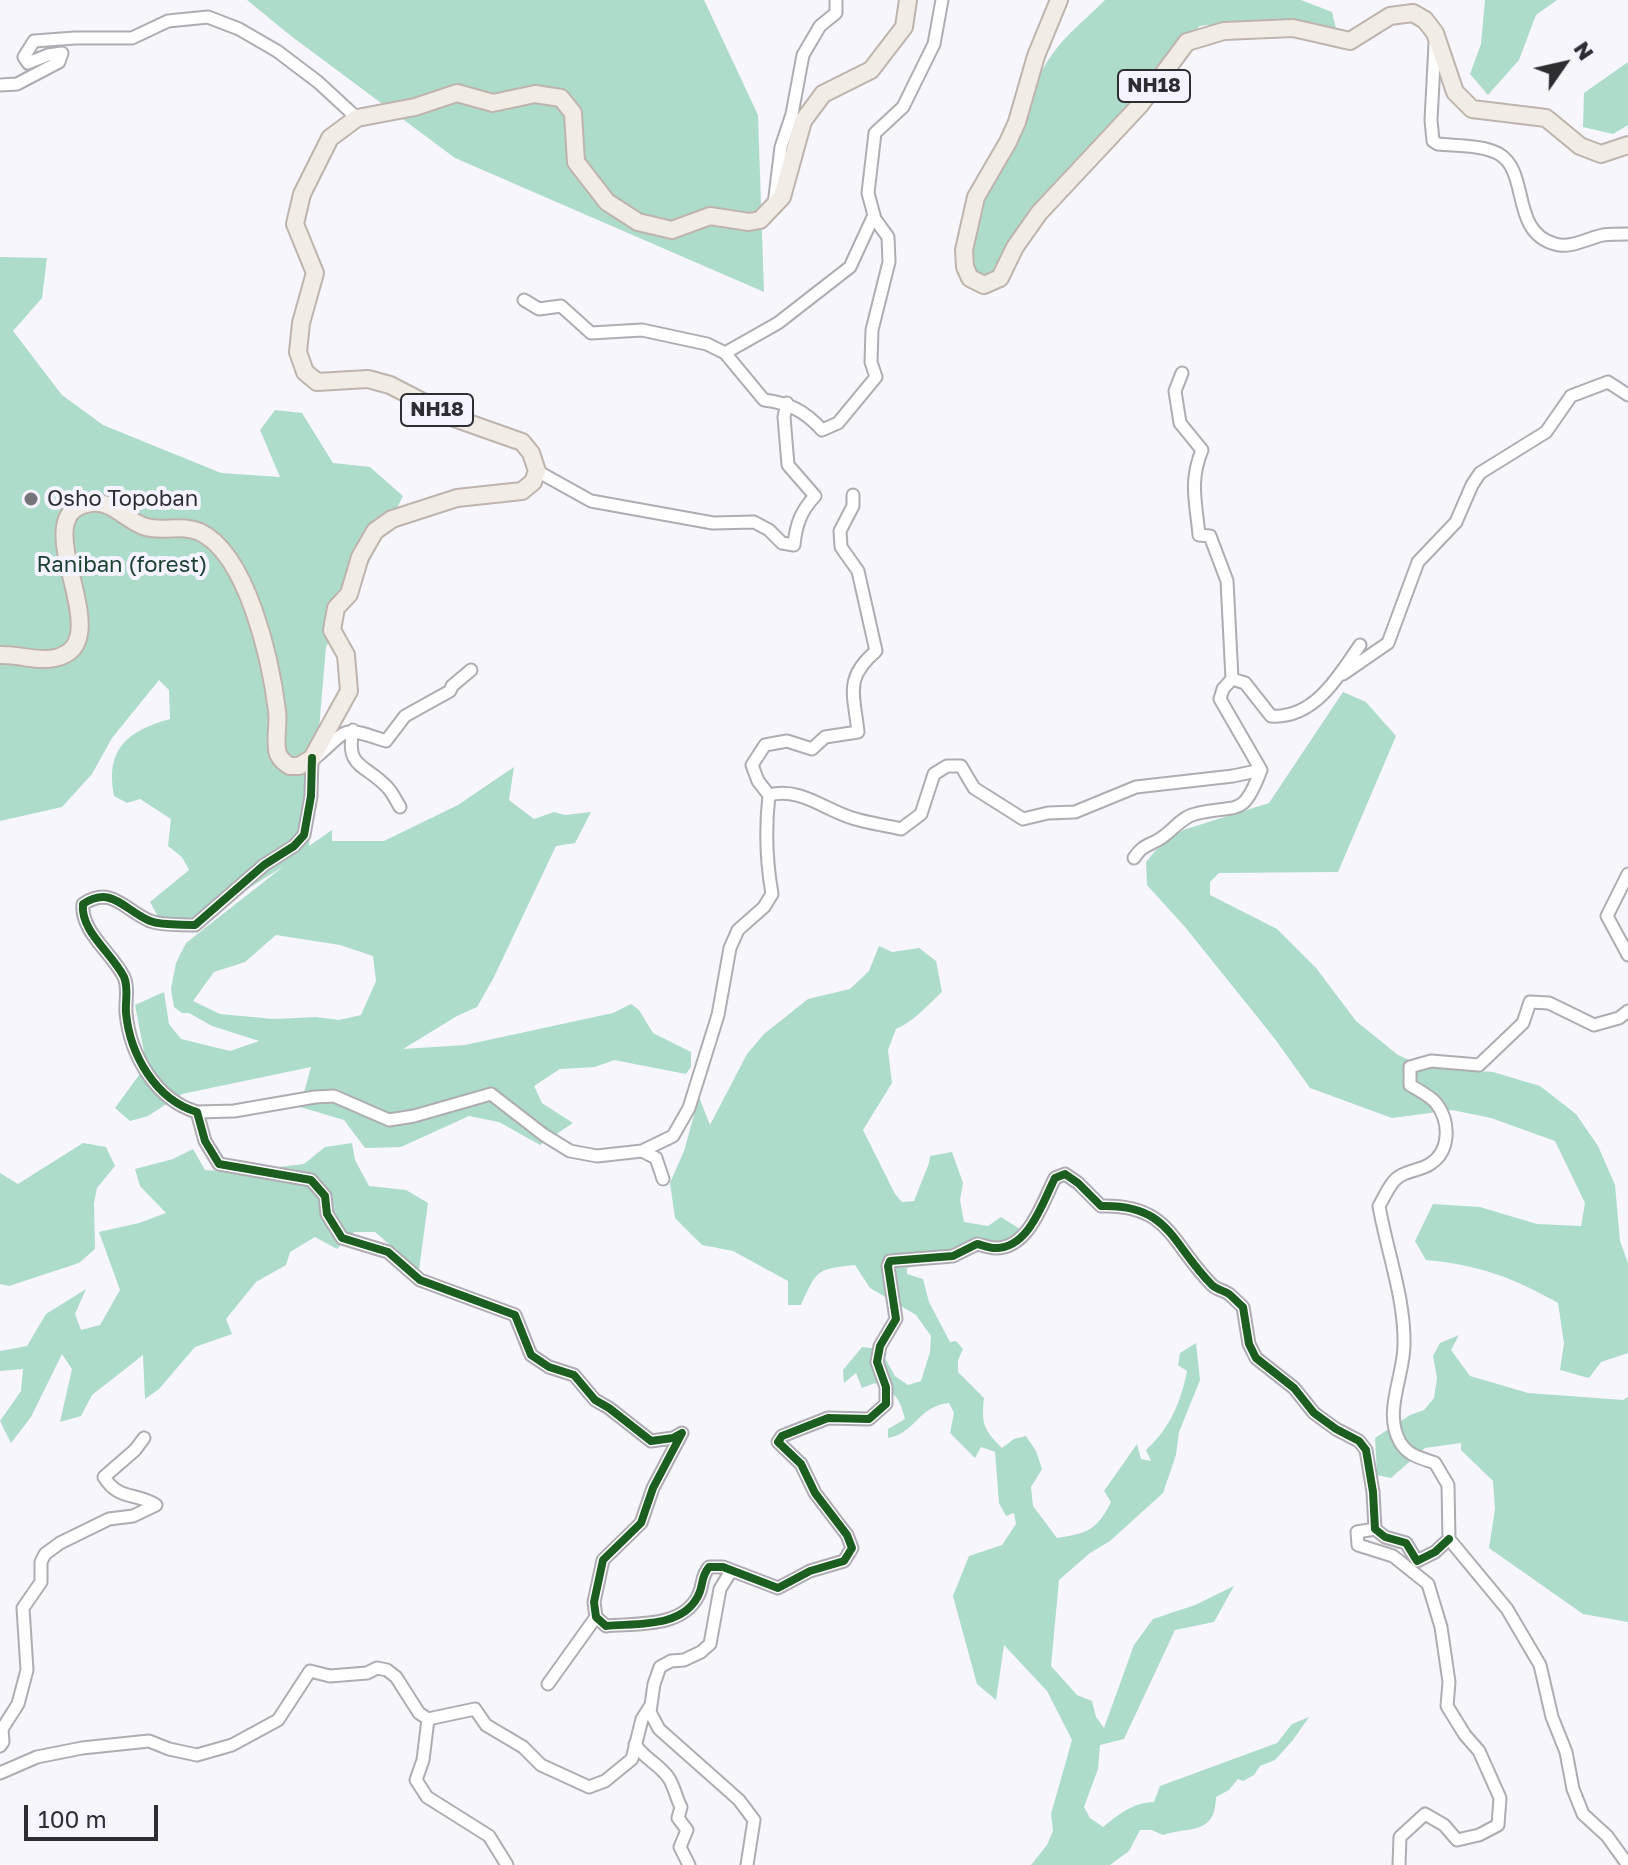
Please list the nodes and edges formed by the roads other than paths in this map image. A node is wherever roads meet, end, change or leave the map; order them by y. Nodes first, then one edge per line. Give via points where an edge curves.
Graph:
1 (836, 0) edge
2 (908, 0) edge
3 (942, 0) edge
4 (1059, 0) edge
5 (1435, 33) junction
6 (0, 85) edge
7 (357, 118) junction
8 (1628, 145) edge
9 (774, 205) junction
10 (874, 215) junction
11 (1628, 234) edge
12 (524, 300) dead end
13 (725, 353) junction
14 (1182, 373) dead end
15 (1628, 395) edge
16 (787, 403) junction
17 (537, 471) junction
18 (853, 495) dead end
19 (1360, 645) dead end
20 (0, 655) edge
21 (471, 670) dead end
22 (1232, 679) junction
23 (1336, 679) junction
24 (353, 730) junction
25 (312, 759) junction
26 (1261, 770) junction
27 (769, 795) junction
28 (400, 807) dead end
29 (1134, 858) dead end
30 (1628, 874) edge
31 (1628, 955) edge
32 (1628, 1011) edge
33 (197, 1112) junction
34 (642, 1151) junction
35 (663, 1179) dead end
36 (144, 1438) dead end
37 (1375, 1529) junction
38 (1449, 1539) junction
39 (731, 1571) junction
40 (596, 1617) junction
41 (548, 1684) dead end
42 (651, 1705) junction
43 (428, 1719) junction
44 (635, 1744) junction
45 (0, 1746) edge
46 (0, 1773) edge
47 (507, 1865) edge
48 (689, 1865) edge
49 (747, 1865) edge
50 (1399, 1865) edge
51 (1628, 1865) edge

1 - 9 street via 836,13 820,26 803,55 781,147
2 - 9 main road via 904,27 871,70 823,94 803,121 782,197
3 - 10 street via 934,44 903,107 875,133 868,193
4 - 5 main road, NH18 via 1017,122 976,197 965,267 970,278 984,285 1000,278 1039,213 1140,105 1187,42 1224,31 1293,28 1350,41 1390,16 1413,13
5 - 8 main road via 1455,92 1472,109 1546,118 1580,146 1601,154
5 - 11 street via 1433,141 1503,157 1522,209 1543,239 1558,246
6 - 7 street via 17,84 59,62 62,53 28,63 24,57 34,41 132,38 168,21 208,17 277,51
7 - 9 main road via 457,93 493,103 535,94 561,98 573,113 576,162 607,202 638,222 672,230 710,216 754,221
7 - 17 main road, NH18 via 330,138 302,194 295,224 315,273 298,352 305,372 317,382 368,379 390,385 454,418 522,442
10 - 13 street via 850,267 778,323
10 - 16 street via 888,237 889,262 872,330 876,377 838,423 822,430
12 - 13 street via 539,309 561,306 591,333 642,330
13 - 16 street via 764,400
14 - 22 street via 1175,391 1180,423 1202,450 1194,471 1199,535 1210,536 1227,581
15 - 23 street via 1608,382 1571,396 1546,432 1480,473 1456,522 1418,562 1388,643
16 - 17 street via 788,465 815,496 796,525 794,545 782,543 754,522 713,523 591,501
17 - 25 main road via 522,491 457,498 392,519 375,531 349,594 336,608 332,630 346,655 349,691
18 - 27 street via 840,531 841,547 858,571 876,651 859,666 853,688 858,732 825,737 812,749 787,741 765,745 752,765
19 - 23 street
20 - 25 main road via 56,658 79,638 82,624 65,556 67,522 73,512 92,503 108,505 139,525 197,530 221,546 247,597 269,663 279,756 290,766
21 - 24 street via 450,691 405,716 386,741
22 - 23 street via 1245,683 1271,716 1279,717 1300,712
22 - 26 street via 1220,699
24 - 25 street via 336,736
24 - 28 street via 350,746 356,765 386,786
25 - 33 street via 304,835 195,925 153,922 110,897 94,897 83,904 86,926 127,982 126,1015 148,1077 180,1107
26 - 27 street via 1136,787 1075,812 1023,819 974,788 961,766 947,766 934,774 921,814 901,829 851,818 783,791
26 - 29 street via 1241,807 1192,814 1141,846
27 - 34 street via 765,829 772,894 738,930 730,948 718,1015 689,1108 673,1136
30 - 31 street via 1607,916
32 - 38 street via 1594,1025 1549,1003 1530,1002 1523,1023 1479,1065 1431,1061 1410,1067 1410,1085 1435,1102 1447,1135 1443,1150 1429,1165 1396,1179 1379,1206 1404,1346 1393,1415 1399,1440 1411,1455 1435,1463 1448,1485
33 - 34 street via 334,1096 389,1120 491,1094 570,1151 597,1156
33 - 40 street via 219,1164 311,1180 325,1196 327,1214 342,1238 388,1252 420,1280 515,1315 531,1355 574,1375 595,1400 651,1441 682,1433 641,1523 603,1560
34 - 35 street via 656,1158
36 - 45 street via 104,1477 119,1494 156,1505 109,1519 60,1543 41,1562 41,1582 23,1608 27,1670
37 - 38 street via 1406,1543 1417,1561
37 - 39 street via 1366,1450 1314,1413 1294,1388 1256,1358 1243,1307 1213,1286 1154,1216 1101,1206 1065,1174 1055,1178 1034,1221 1012,1244 997,1249 977,1244 953,1256 890,1261 896,1319 877,1362 886,1404 869,1419 828,1418 778,1442 801,1464 815,1493 847,1535 852,1548 844,1561 778,1588
37 - 50 street via 1357,1532 1358,1545 1393,1556 1428,1584 1441,1627 1447,1706 1479,1751 1500,1798 1498,1825 1457,1840 1425,1814 1400,1837
38 - 51 street via 1507,1609 1540,1665 1583,1814
39 - 40 street via 709,1567 700,1593 679,1617 606,1626
39 - 42 street via 720,1589 710,1644 660,1667
40 - 41 street
42 - 44 street
42 - 49 street via 659,1729 739,1800 754,1820
43 - 44 street via 475,1709 486,1725 541,1765 589,1787 632,1759
43 - 46 street via 387,1670 330,1676 310,1671 278,1720 232,1745 197,1755 149,1741 82,1748 37,1757
43 - 47 street via 416,1780 427,1797 489,1836
44 - 48 street via 671,1779 681,1807 678,1818 687,1830 680,1847

